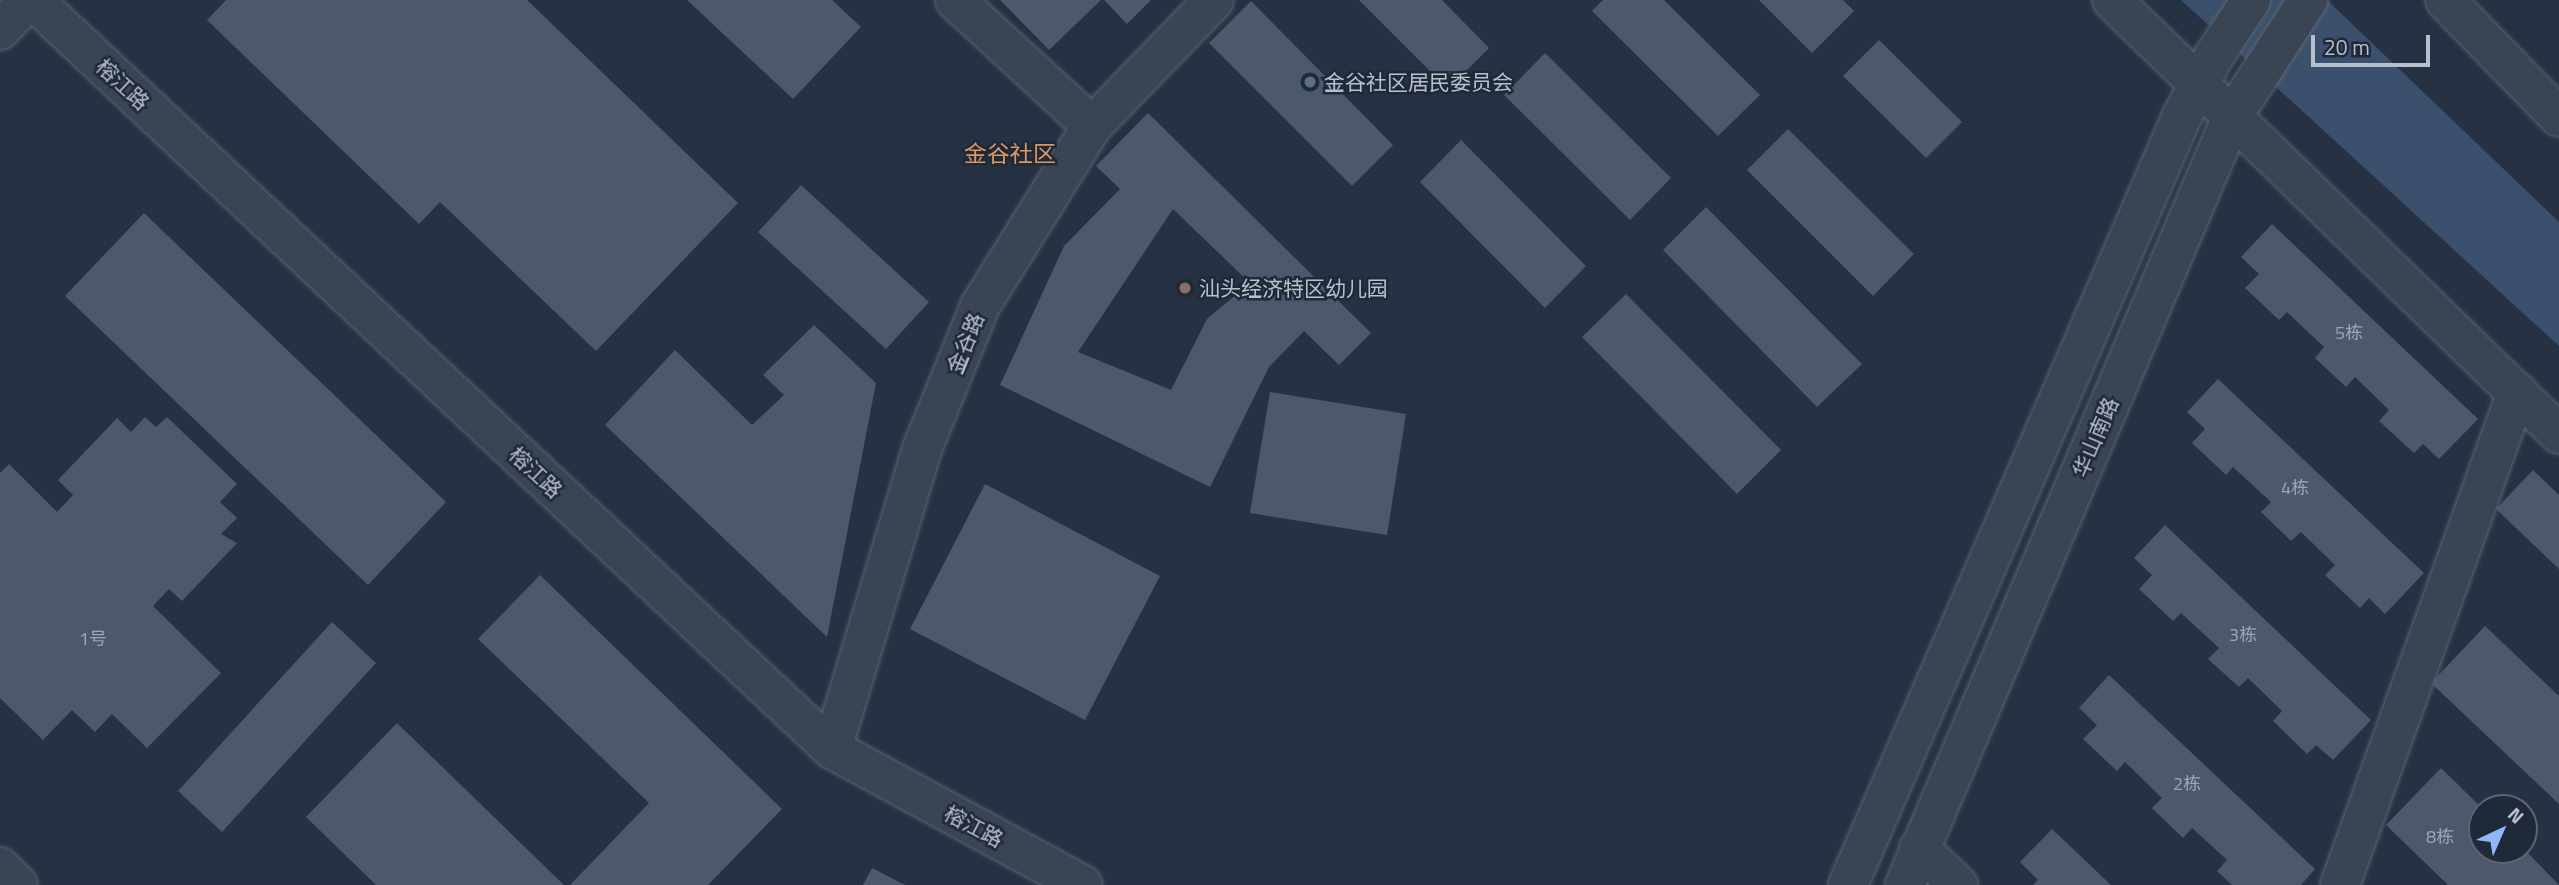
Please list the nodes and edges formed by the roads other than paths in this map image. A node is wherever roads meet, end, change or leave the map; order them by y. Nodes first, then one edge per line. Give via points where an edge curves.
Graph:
1 (31, 0) edge
2 (955, 0) edge
3 (1214, 0) edge
4 (2112, 0) edge
5 (2251, 0) edge
6 (2308, 0) edge
7 (2445, 0) edge
8 (0, 30) edge
9 (2206, 71) junction
10 (2232, 117) junction
11 (2559, 117) edge
12 (1092, 126) junction
13 (2517, 392) junction
14 (2559, 434) edge
15 (832, 749) junction
16 (1919, 848) junction
17 (0, 867) edge
18 (18, 885) edge
19 (1082, 885) edge
20 (1848, 885) edge
21 (1905, 885) edge
22 (1958, 885) edge
23 (2340, 885) edge

1 - 8 street
1 - 15 street, 榕江路
2 - 12 street
3 - 12 street, 金谷路
4 - 9 street
5 - 9 street
6 - 10 street, 华山南路
7 - 11 street
9 - 10 street
9 - 20 street via 2177,127
10 - 13 street
10 - 16 street, 华山南路
12 - 15 street, 金谷路 via 980,306 922,449
13 - 14 street
13 - 23 street
15 - 19 street, 榕江路
16 - 21 street, 华山南路
16 - 22 street
17 - 18 street

